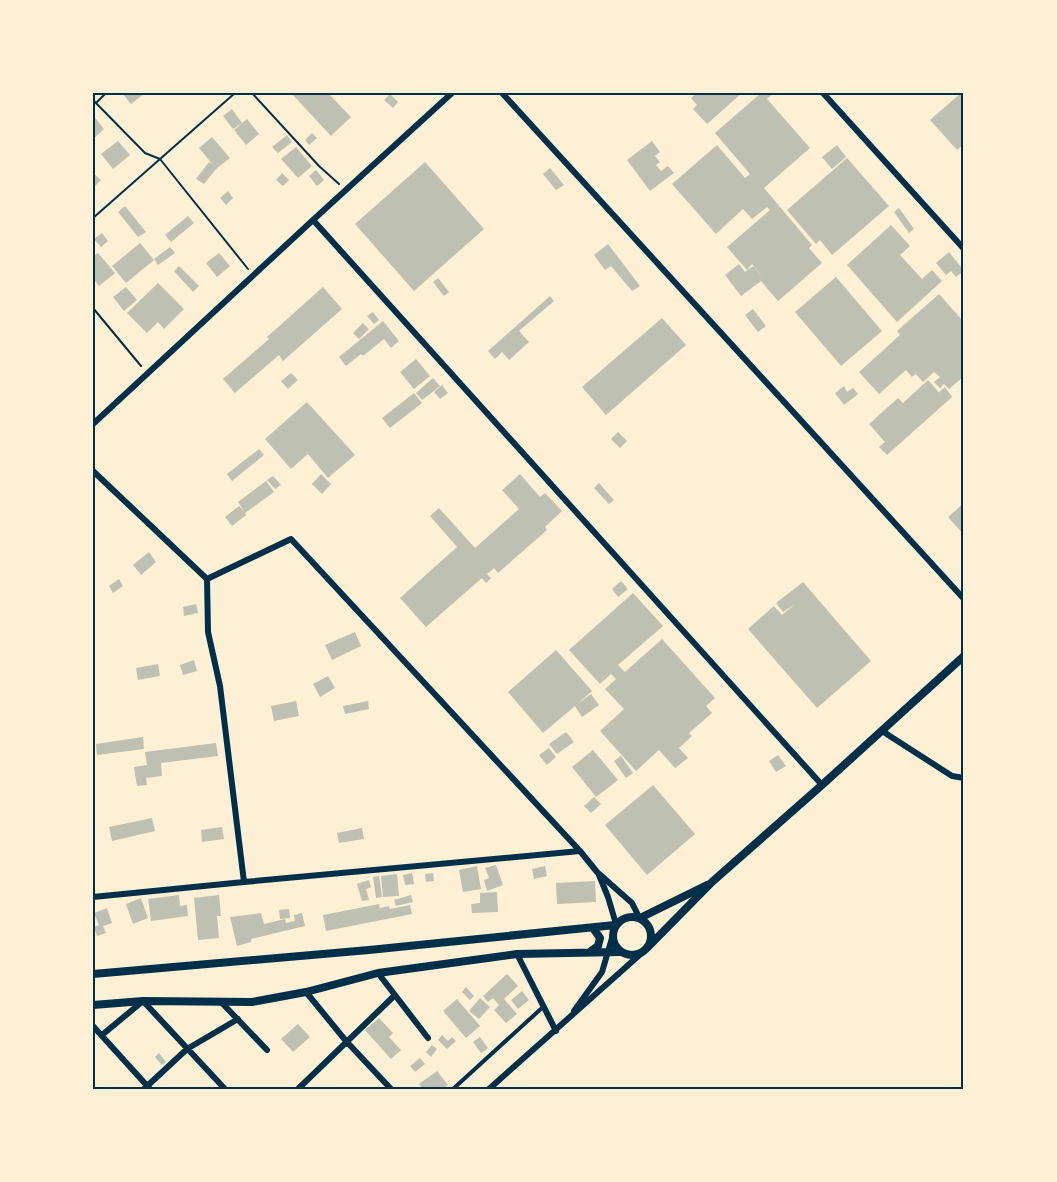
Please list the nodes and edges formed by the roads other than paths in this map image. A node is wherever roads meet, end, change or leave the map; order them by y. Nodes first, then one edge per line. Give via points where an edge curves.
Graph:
1 (452, 93) edge
2 (502, 93) edge
3 (823, 93) edge
4 (313, 220) junction
5 (964, 249) edge
6 (93, 424) edge
7 (93, 471) edge
8 (207, 579) junction
9 (964, 599) edge
10 (964, 656) edge
11 (882, 731) junction
12 (964, 778) edge
13 (822, 785) junction
14 (580, 851) junction
15 (597, 872) junction
16 (244, 882) junction
17 (712, 882) junction
18 (93, 897) edge
19 (639, 918) junction
20 (615, 925) junction
21 (593, 928) junction
22 (612, 938) junction
23 (645, 949) junction
24 (591, 951) junction
25 (608, 951) junction
26 (620, 952) junction
27 (517, 954) junction
28 (378, 973) junction
29 (93, 974) edge
30 (306, 992) junction
31 (394, 996) junction
32 (143, 1001) junction
33 (222, 1003) junction
34 (93, 1005) edge
35 (543, 1007) junction
36 (238, 1020) junction
37 (564, 1023) junction
38 (93, 1026) edge
39 (556, 1031) junction
40 (102, 1035) junction
41 (428, 1038) dead end
42 (346, 1041) junction
43 (188, 1049) junction
44 (267, 1050) dead end
45 (147, 1088) edge
46 (301, 1088) edge
47 (225, 1089) edge
48 (392, 1089) edge
49 (453, 1089) edge
50 (489, 1089) edge

1 - 4 street
2 - 9 street
3 - 5 street
4 - 6 street
4 - 13 street
7 - 8 street
8 - 14 street via 291,539
8 - 16 street via 208,632 220,686
10 - 11 street
11 - 12 street via 952,776
11 - 13 street
13 - 17 street
14 - 15 street
14 - 16 street
15 - 19 street via 632,903
15 - 20 street
16 - 18 street
17 - 19 street
17 - 23 street
19 - 20 street via 626,917
19 - 23 street via 651,931
20 - 21 street
20 - 22 street
21 - 24 street via 600,938
21 - 29 street
22 - 25 street
22 - 26 street
23 - 26 street via 632,955
23 - 37 street
24 - 25 street
24 - 27 street
25 - 26 street
25 - 37 street via 598,978
27 - 28 street
27 - 35 street
28 - 30 street
28 - 31 street
30 - 33 street via 261,1001
30 - 42 street
31 - 41 street
31 - 42 street
32 - 33 street
32 - 34 street
32 - 40 street
32 - 43 street
33 - 36 street
35 - 39 street
35 - 49 lane
36 - 43 street
36 - 44 street
37 - 39 street
38 - 40 street
39 - 50 street
40 - 45 street
42 - 46 street
42 - 48 street
43 - 45 street
43 - 47 street

